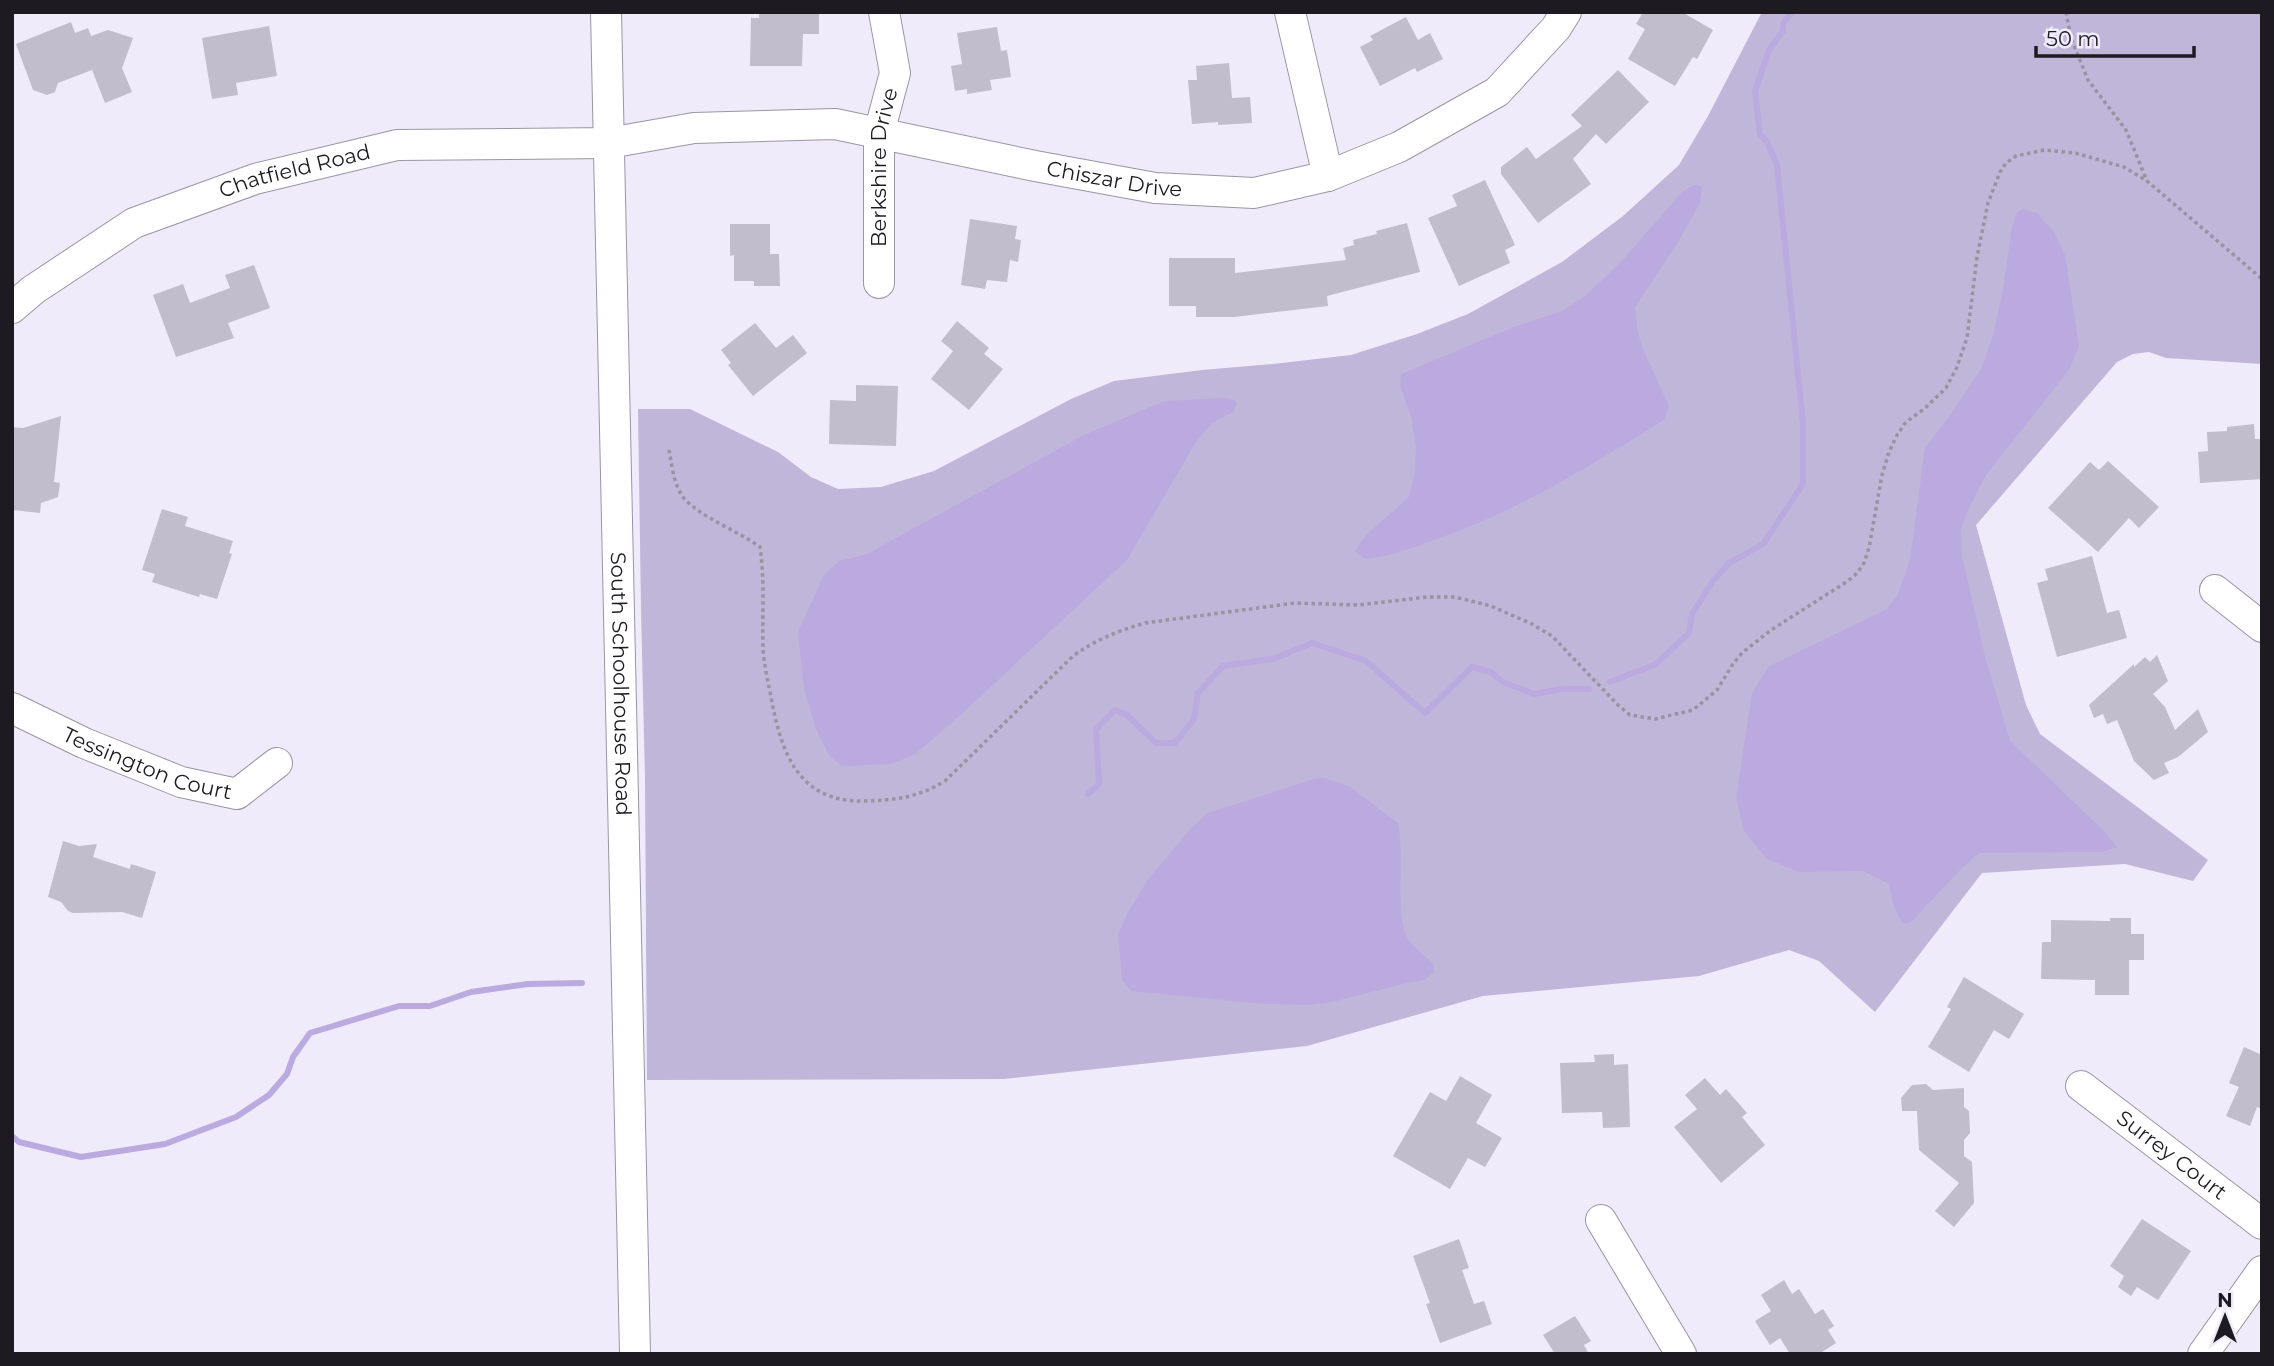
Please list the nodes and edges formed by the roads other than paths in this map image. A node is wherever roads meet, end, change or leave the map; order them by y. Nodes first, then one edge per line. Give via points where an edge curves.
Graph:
1 (606, 12) edge
2 (884, 12) edge
3 (1290, 12) edge
4 (1566, 12) edge
5 (879, 133) junction
6 (609, 144) junction
7 (1328, 176) junction
8 (879, 283) dead end
9 (12, 308) edge
10 (2215, 590) dead end
11 (2262, 627) edge
12 (12, 708) edge
13 (277, 763) dead end
14 (2081, 1086) dead end
15 (1601, 1220) dead end
16 (2262, 1224) edge
17 (2262, 1271) edge
18 (635, 1354) edge
19 (1681, 1354) edge
20 (2203, 1354) edge

1 - 6 street, South Schoolhouse Road
2 - 5 street, Berkshire Drive via 895,73
3 - 7 street
4 - 7 street, Chiszar Drive via 1497,92 1399,147
5 - 6 street, Chiszar Drive via 835,124 694,128
5 - 7 street, Chiszar Drive via 1155,188 1254,193
5 - 8 street, Berkshire Drive
6 - 9 street, Chatfield Road via 397,145 256,179 134,223
6 - 18 street, South Schoolhouse Road
10 - 11 street
12 - 13 street, Tessington Court via 181,782 237,794
14 - 16 street, Surrey Court
15 - 19 street
17 - 20 street

